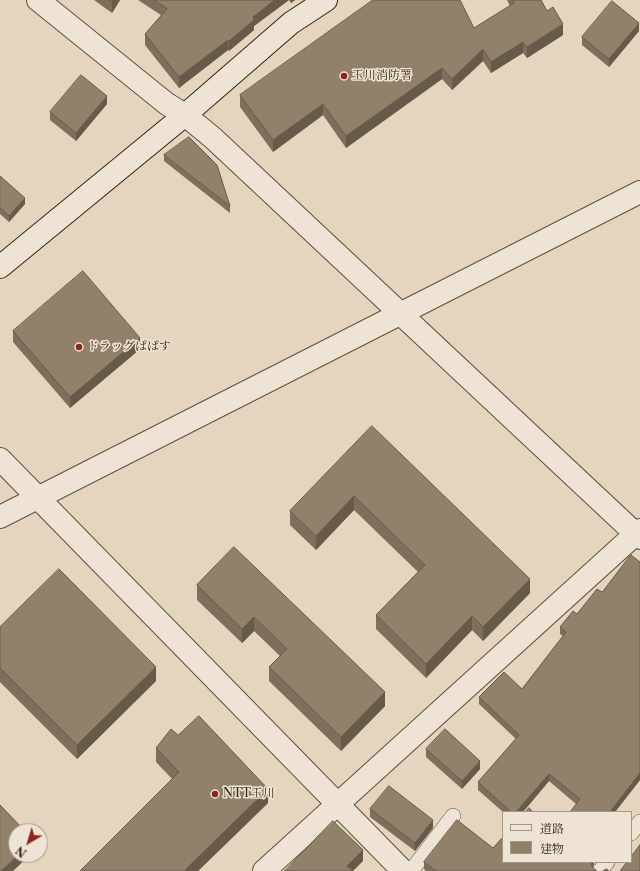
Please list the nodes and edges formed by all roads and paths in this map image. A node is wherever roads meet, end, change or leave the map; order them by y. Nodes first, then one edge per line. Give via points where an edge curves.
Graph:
1 (38, 0) edge
2 (326, 0) edge
3 (185, 116) junction
4 (640, 192) edge
5 (0, 267) edge
6 (400, 313) junction
7 (0, 459) edge
8 (37, 497) junction
9 (0, 517) edge
10 (639, 534) edge
11 (339, 804) junction
12 (454, 816) dead end
13 (640, 822) edge
14 (632, 832) edge
15 (606, 863) edge
16 (264, 871) edge
17 (403, 871) edge
18 (412, 871) edge
19 (600, 871) edge

1 - 3 street
2 - 3 street via 291,23
3 - 5 street
3 - 6 street via 213,138
4 - 6 street
6 - 8 street
6 - 10 street
7 - 8 street
8 - 9 street
8 - 11 street
10 - 11 street
11 - 16 street
11 - 17 street
12 - 18 lane
13 - 14 lane
15 - 19 lane

